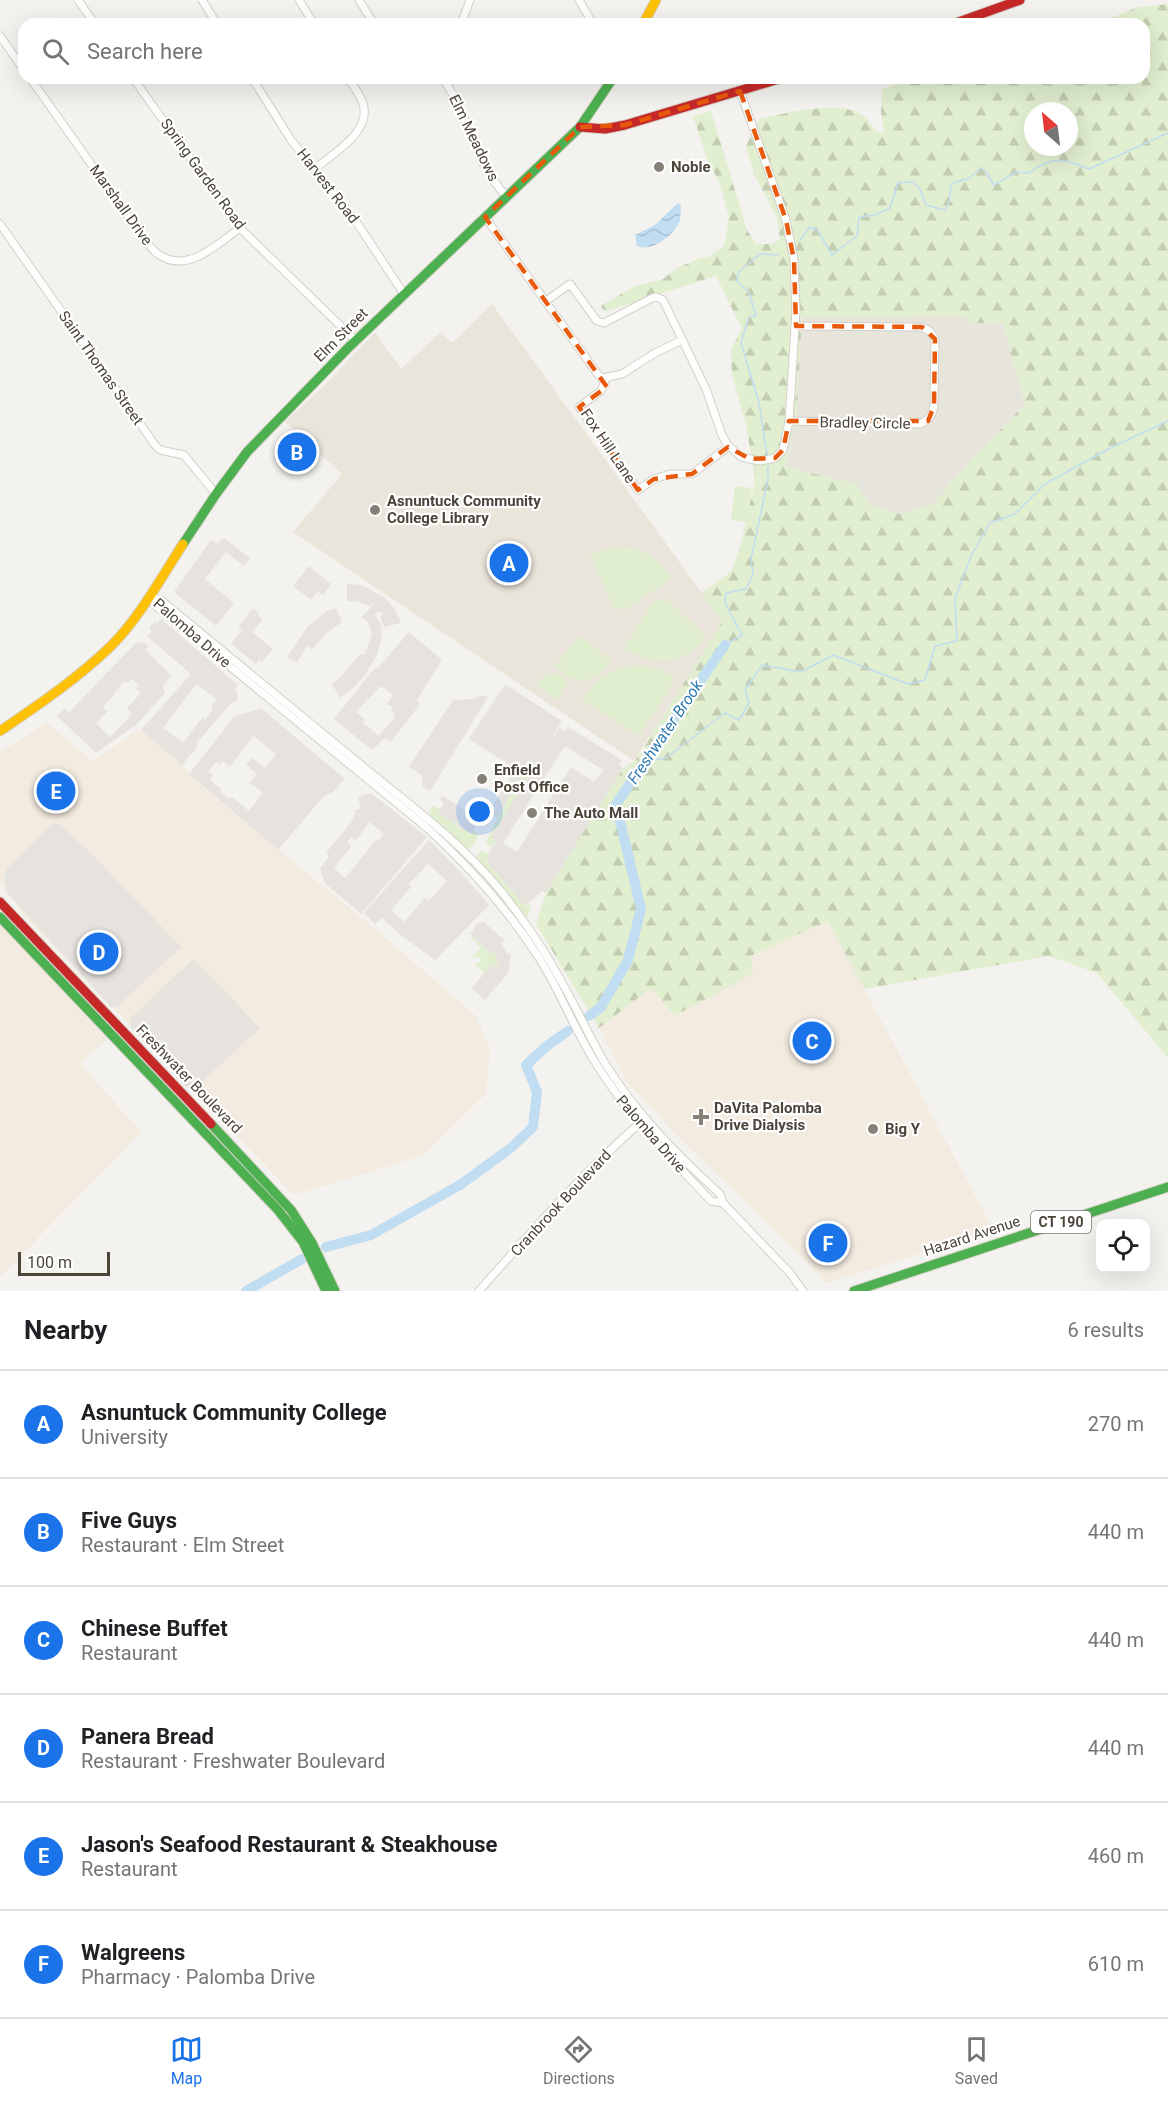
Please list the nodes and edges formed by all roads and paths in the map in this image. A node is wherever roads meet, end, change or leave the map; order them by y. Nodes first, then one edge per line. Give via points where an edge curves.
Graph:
1 (78, 0) edge
2 (202, 0) edge
3 (299, 0) edge
4 (359, 0) edge
5 (470, 0) edge
6 (579, 0) edge
7 (656, 0) edge
8 (1020, 0) edge
9 (91, 18) edge
10 (213, 18) edge
11 (310, 18) edge
12 (370, 18) edge
13 (463, 18) edge
14 (589, 18) edge
15 (646, 18) edge
16 (970, 18) edge
17 (0, 36) edge
18 (18, 62) edge
19 (34, 84) edge
20 (137, 84) edge
21 (256, 84) edge
22 (351, 84) edge
23 (446, 84) edge
24 (609, 84) edge
25 (763, 84) edge
26 (740, 91) junction
27 (580, 127) junction
28 (315, 169) junction
29 (507, 197) junction
30 (485, 217) junction
31 (0, 224) edge
32 (240, 228) junction
33 (404, 294) junction
34 (546, 301) junction
35 (795, 326) junction
36 (682, 340) junction
37 (356, 341) junction
38 (606, 378) junction
39 (789, 421) junction
40 (729, 446) junction
41 (216, 494) junction
42 (150, 596) junction
43 (0, 731) edge
44 (372, 773) junction
45 (371, 783) junction
46 (471, 858) junction
47 (465, 864) junction
48 (0, 902) edge
49 (0, 917) edge
50 (526, 932) junction
51 (114, 1022) junction
52 (105, 1029) junction
53 (643, 1121) junction
54 (238, 1152) junction
55 (230, 1159) junction
56 (1168, 1187) edge
57 (326, 1291) edge
58 (335, 1291) edge
59 (479, 1291) edge
60 (803, 1291) edge
61 (854, 1291) edge

1 - 9 street
2 - 10 street
3 - 11 street
4 - 12 street
5 - 13 street
6 - 14 street
7 - 15 street
8 - 16 street
17 - 18 street
19 - 32 street, Marshall Drive via 157,254 183,262 201,256
20 - 32 street, Spring Garden Road
21 - 28 street, Harvest Road via 291,140
22 - 28 street via 364,107 363,119 350,140
23 - 29 street, Elm Meadows via 464,114 491,179
24 - 27 street, Elm Street
25 - 26 street
26 - 27 street via 625,125 605,129
26 - 35 street via 786,220 794,260
27 - 29 street, Elm Street
28 - 33 street, Harvest Road via 355,220
29 - 30 street, Elm Street
30 - 33 street, Elm Street
30 - 34 street
31 - 41 street, Saint Thomas Street via 155,445 160,450 184,455
32 - 37 street, Spring Garden Road
33 - 37 street, Elm Street
34 - 36 street via 570,284 597,321 604,323 652,298 660,298
34 - 38 street via 599,375
35 - 39 street
35 - 39 street, Bradley Circle via 926,329 935,339 934,406 933,415 920,424
36 - 38 street, Fox Hill Lane via 622,374
36 - 40 street
37 - 41 street, Elm Street via 275,422
38 - 40 street, Fox Hill Lane via 601,391 579,407 638,490 670,474 692,474
39 - 40 street via 783,450 775,458 760,461 741,457
41 - 42 street, Elm Street
42 - 43 street, Elm Street via 92,664
42 - 44 street, Palomba Drive via 159,598
42 - 45 street, Palomba Drive via 156,606
44 - 45 street
44 - 46 street, Palomba Drive
45 - 47 street, Palomba Drive
46 - 47 street
46 - 50 street, Palomba Drive via 500,890
47 - 50 street, Palomba Drive
48 - 51 street, Freshwater Boulevard
49 - 52 street, Freshwater Boulevard
50 - 53 street, Palomba Drive via 562,982 600,1071
51 - 52 street
51 - 54 street, Freshwater Boulevard
52 - 55 street, Freshwater Boulevard
53 - 59 street, Cranbrook Boulevard via 562,1198
53 - 60 street, Palomba Drive via 711,1201 723,1203
54 - 55 street
54 - 58 street, Freshwater Boulevard via 298,1218
55 - 57 street, Freshwater Boulevard via 303,1242
56 - 61 street, Hazard Avenue / CT 190

